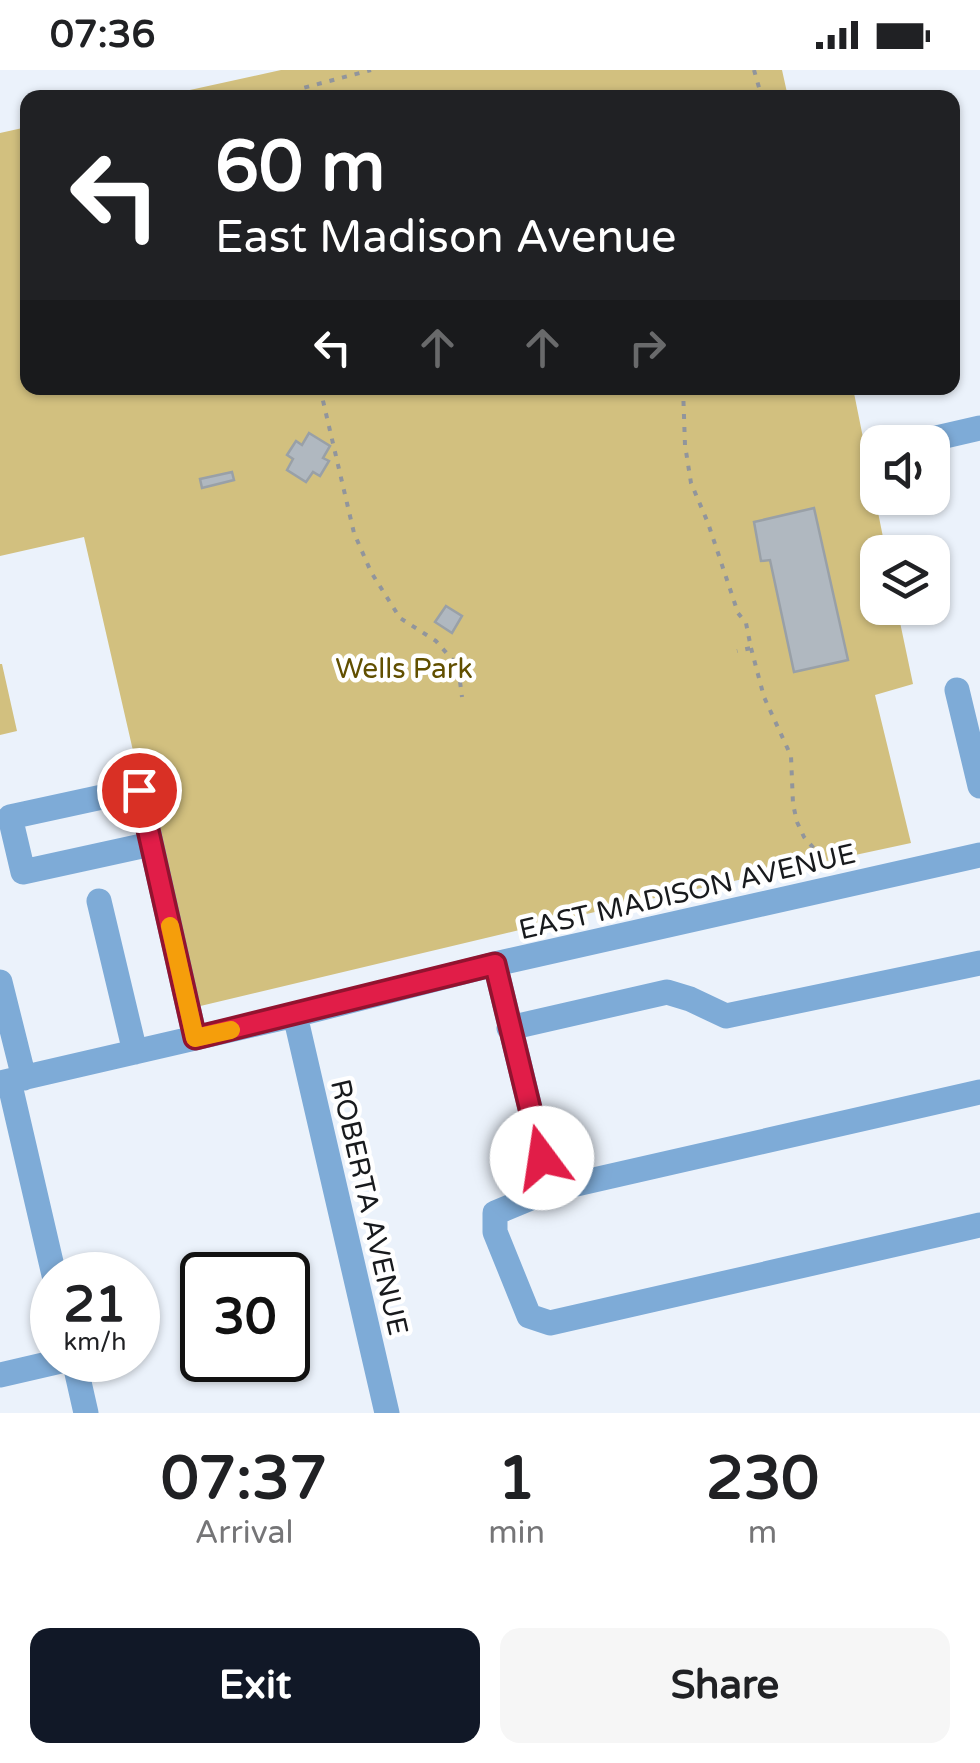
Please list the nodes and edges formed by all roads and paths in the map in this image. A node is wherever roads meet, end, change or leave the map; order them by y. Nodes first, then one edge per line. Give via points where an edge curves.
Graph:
1 (371, 70) edge
2 (302, 90) edge
3 (322, 395) edge
4 (683, 395) edge
5 (980, 428) edge
6 (950, 435) edge
7 (750, 648) junction
8 (737, 652) dead end
9 (957, 690) dead end
10 (462, 698) dead end
11 (980, 786) edge
12 (151, 844) junction
13 (980, 855) edge
14 (847, 886) junction
15 (99, 901) dead end
16 (980, 963) edge
17 (495, 964) junction
18 (0, 982) edge
19 (295, 1015) junction
20 (509, 1028) junction
21 (195, 1038) junction
22 (135, 1052) junction
23 (11, 1081) edge
24 (980, 1092) edge
25 (550, 1190) junction
26 (980, 1225) edge
27 (49, 1252) edge
28 (30, 1368) edge
29 (0, 1375) edge
30 (79, 1382) edge
31 (86, 1413) edge
32 (387, 1413) edge

1 - 2 path
3 - 10 path via 365,559 400,618 436,641 458,666
4 - 7 path via 690,483
5 - 6 street
7 - 8 path
7 - 14 path via 791,756 797,822 817,852 840,865
9 - 11 street
12 - 12 street via 139,790 10,817 23,872
12 - 21 street
13 - 14 street, EAST MADISON AVENUE
14 - 17 street, EAST MADISON AVENUE
15 - 22 street
16 - 20 street via 726,1016 667,992
17 - 19 street, EAST MADISON AVENUE
17 - 20 street
18 - 23 street
19 - 21 street, EAST MADISON AVENUE
19 - 32 street, ROBERTA AVENUE
20 - 25 street
21 - 22 street, EAST MADISON AVENUE
22 - 23 street, EAST MADISON AVENUE
23 - 27 street
24 - 25 street
25 - 26 street via 495,1214 495,1232 529,1316 550,1323
28 - 29 street
30 - 31 street

